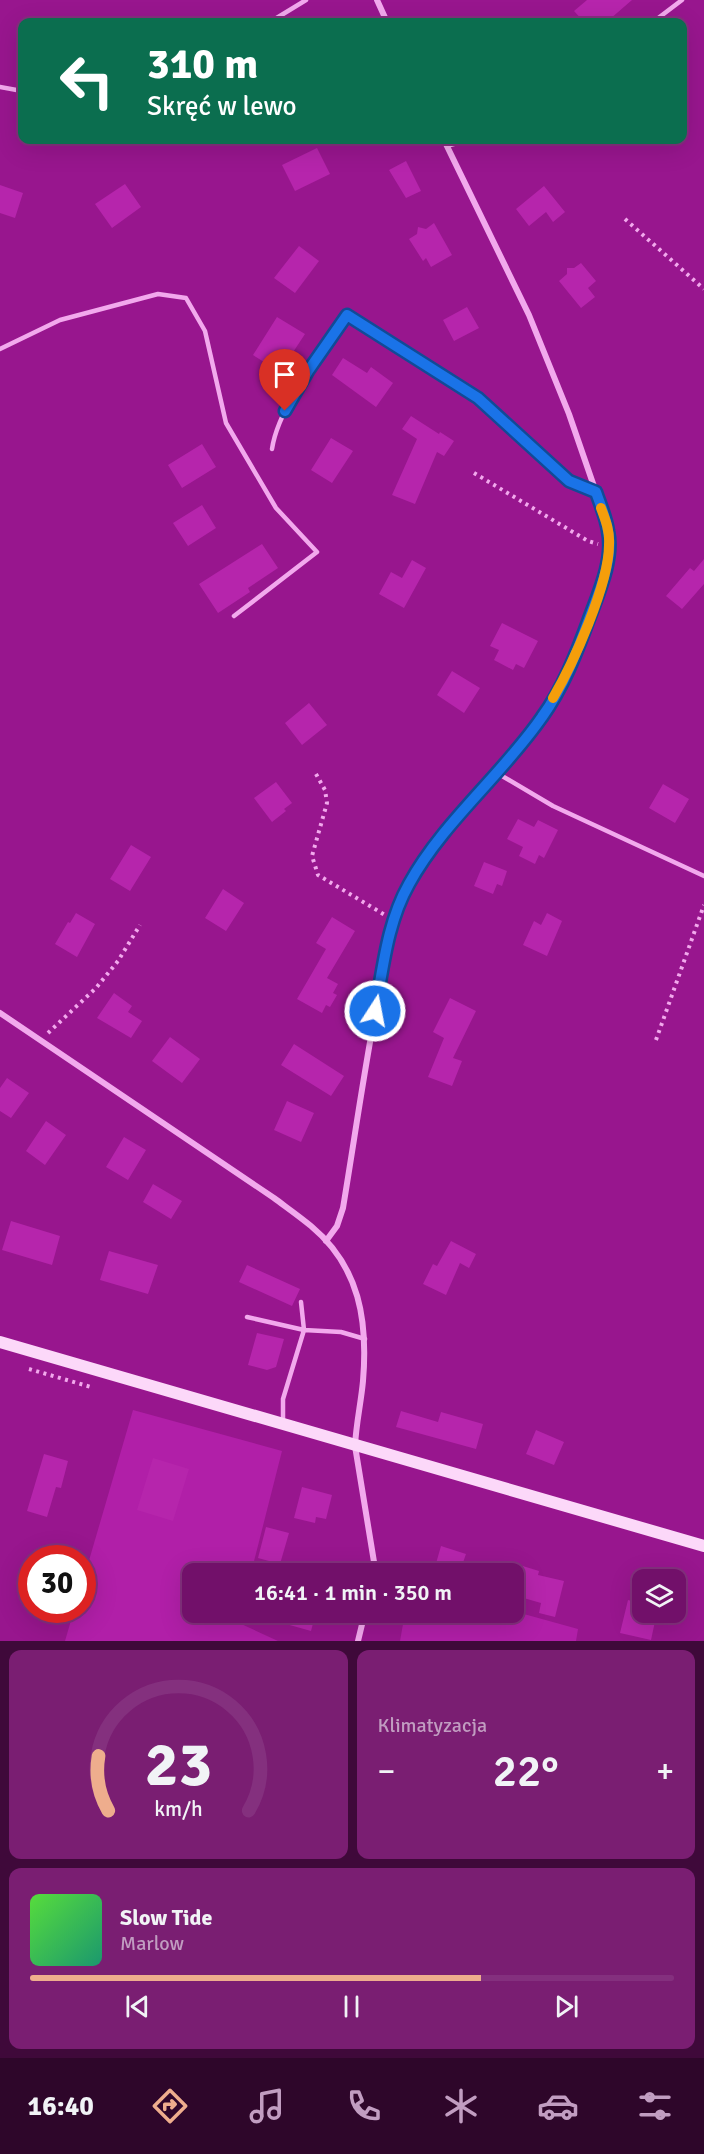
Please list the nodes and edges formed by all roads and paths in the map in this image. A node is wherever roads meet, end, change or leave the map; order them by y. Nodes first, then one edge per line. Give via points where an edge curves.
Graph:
1 (306, 0) edge
2 (377, 0) edge
3 (682, 0) edge
4 (277, 18) edge
5 (385, 18) edge
6 (658, 18) edge
7 (0, 87) edge
8 (18, 90) edge
9 (445, 144) edge
10 (625, 219) dead end
11 (704, 289) edge
12 (0, 349) edge
13 (272, 449) dead end
14 (474, 473) dead end
15 (596, 492) junction
16 (609, 548) junction
17 (234, 616) dead end
18 (497, 773) junction
19 (316, 774) dead end
20 (704, 876) edge
21 (704, 905) edge
22 (393, 920) junction
23 (140, 925) dead end
24 (0, 1013) edge
25 (41, 1040) junction
26 (656, 1040) dead end
27 (326, 1241) junction
28 (301, 1302) dead end
29 (247, 1317) dead end
30 (304, 1330) junction
31 (365, 1339) junction
32 (0, 1342) edge
33 (283, 1424) junction
34 (355, 1446) junction
35 (704, 1546) edge
36 (374, 1563) edge
37 (362, 1623) edge
38 (358, 1641) edge

1 - 4 lane
2 - 5 street
3 - 6 lane
7 - 8 lane
9 - 15 street via 529,315
10 - 11 path
12 - 17 lane via 60,320 158,294 186,298 205,331 226,423 276,508 317,552
13 - 15 lane via 274,432 308,371 347,315 478,398 569,481
14 - 16 path via 588,541
15 - 16 street via 609,532
16 - 18 street via 596,599 560,686 543,717
18 - 20 lane via 553,806
18 - 22 street via 424,861
19 - 22 path via 326,790 327,803 312,856 318,875
21 - 26 path
22 - 27 street via 343,1208
23 - 25 path via 96,987
24 - 25 street
25 - 27 street via 274,1198
27 - 31 street via 349,1274 363,1314
28 - 30 lane
29 - 30 lane
30 - 31 lane via 341,1332
30 - 33 lane via 283,1399
31 - 34 street
32 - 33 main road
33 - 34 main road
34 - 35 main road
34 - 36 street
37 - 38 street

